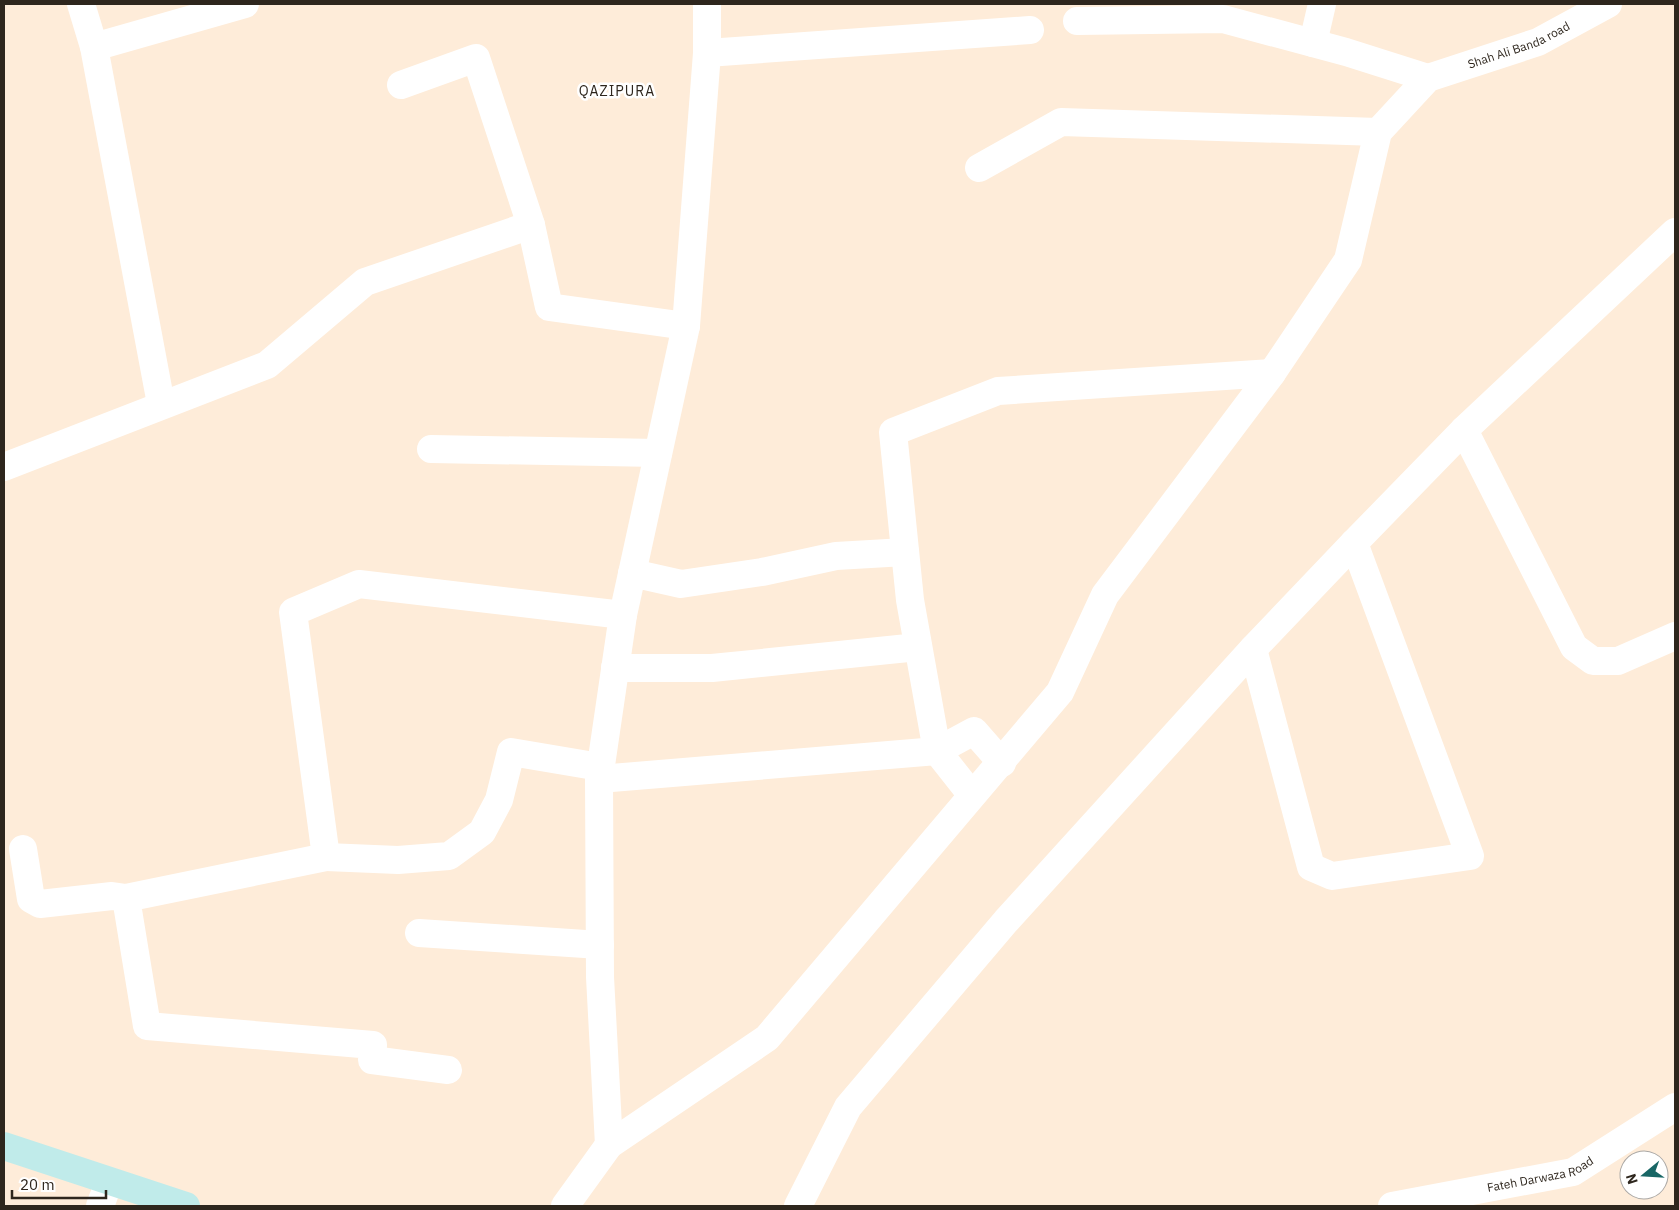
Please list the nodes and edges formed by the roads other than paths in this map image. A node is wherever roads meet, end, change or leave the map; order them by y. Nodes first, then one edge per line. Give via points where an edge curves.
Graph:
1 (81, 4) edge
2 (245, 4) edge
3 (707, 4) edge
4 (1322, 4) edge
5 (1608, 4) edge
6 (1078, 21) dead end
7 (1030, 30) dead end
8 (1313, 43) junction
9 (94, 47) junction
10 (707, 53) junction
11 (1428, 78) junction
12 (401, 85) dead end
13 (1378, 132) junction
14 (979, 168) dead end
15 (531, 225) junction
16 (1675, 232) edge
17 (686, 326) junction
18 (1272, 373) junction
19 (162, 404) junction
20 (1464, 430) junction
21 (432, 449) dead end
22 (658, 453) junction
23 (4, 467) edge
24 (1354, 543) junction
25 (905, 552) junction
26 (632, 573) junction
27 (623, 615) junction
28 (1675, 636) edge
29 (918, 647) junction
30 (1253, 649) junction
31 (615, 668) junction
32 (937, 751) junction
33 (1002, 762) junction
34 (600, 773) junction
35 (971, 794) junction
36 (23, 849) dead end
37 (326, 858) junction
38 (126, 898) junction
39 (419, 934) dead end
40 (600, 945) junction
41 (448, 1070) dead end
42 (1675, 1107) edge
43 (609, 1145) junction
44 (4, 1146) edge
45 (104, 1194) edge
46 (186, 1206) edge
47 (565, 1206) edge
48 (798, 1206) edge
49 (1392, 1206) edge

1 - 9 street
2 - 9 street
3 - 10 street
4 - 8 street
5 - 11 street, Shah Ali Banda road via 1538,42
6 - 8 street via 1223,18
7 - 10 street
8 - 11 street
9 - 19 street
10 - 17 street
11 - 13 street
12 - 15 street via 476,58
13 - 14 street via 1061,122
13 - 18 street via 1348,260
15 - 17 street via 549,307
15 - 19 street via 365,282 266,364
16 - 20 street
17 - 22 street
18 - 25 street via 998,391 893,432
18 - 33 street via 1105,595 1060,692
19 - 23 street
20 - 24 street
20 - 28 street via 1574,647 1593,661 1618,661
21 - 22 street
22 - 26 street
24 - 30 street
24 - 30 street via 1470,856 1332,876 1311,867
25 - 26 street via 836,556 762,572 681,584
25 - 29 street
26 - 27 street
27 - 31 street
27 - 37 street via 359,584 292,612
29 - 31 street via 712,668
29 - 32 street
30 - 48 street via 1006,921 848,1107
31 - 34 street
32 - 33 street via 974,731
32 - 34 street
32 - 35 street
33 - 35 street
34 - 37 street via 511,752 498,800 482,832 449,856 398,860
34 - 40 street
35 - 43 street via 766,1038
36 - 38 street via 31,899 40,904 112,896
37 - 38 street
38 - 41 street via 147,1026 373,1045 372,1060
39 - 40 street
40 - 43 street
42 - 49 street, Fateh Darwaza Road via 1572,1172
43 - 47 street
44 - 45 main road
45 - 46 main road

